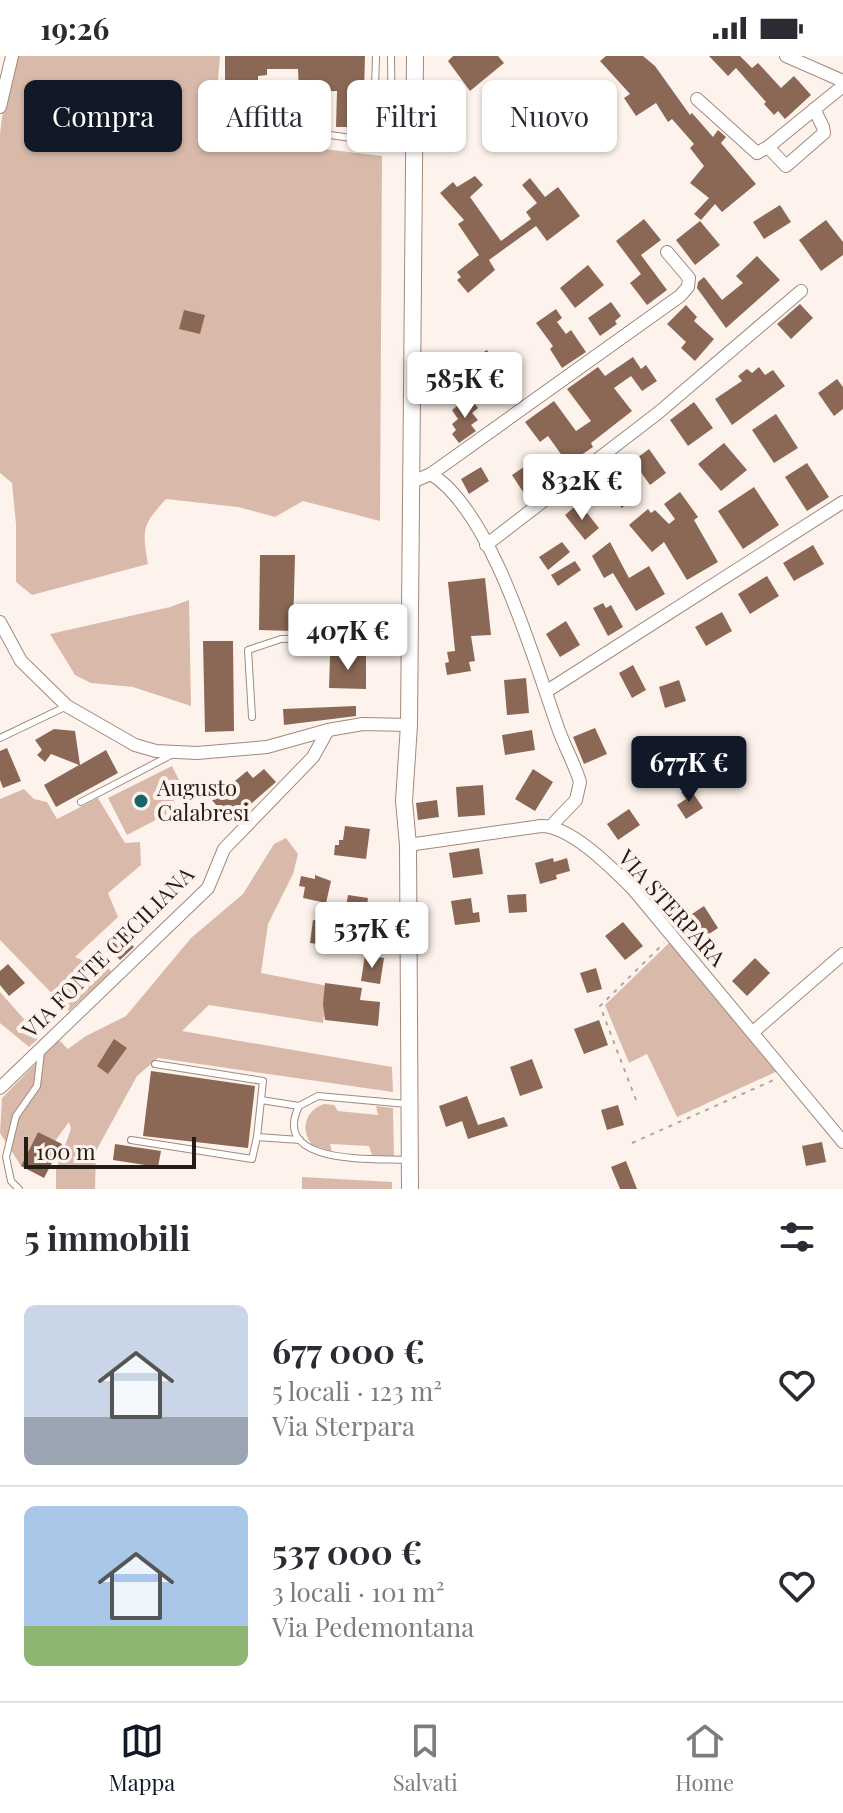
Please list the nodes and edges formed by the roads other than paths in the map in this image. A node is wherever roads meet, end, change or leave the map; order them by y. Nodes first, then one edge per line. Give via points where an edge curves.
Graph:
1 (12, 56) edge
2 (376, 56) edge
3 (391, 56) edge
4 (415, 56) edge
5 (786, 56) edge
6 (391, 80) edge
7 (415, 80) edge
8 (843, 84) edge
9 (697, 99) dead end
10 (0, 107) edge
11 (814, 109) junction
12 (331, 135) edge
13 (768, 147) junction
14 (415, 152) edge
15 (667, 252) dead end
16 (801, 291) dead end
17 (431, 474) junction
18 (412, 482) junction
19 (843, 502) edge
20 (486, 545) junction
21 (0, 622) edge
22 (410, 637) junction
23 (547, 691) junction
24 (67, 706) junction
25 (252, 717) dead end
26 (409, 725) junction
27 (328, 730) junction
28 (0, 738) edge
29 (176, 752) junction
30 (81, 802) dead end
31 (551, 826) junction
32 (408, 845) junction
33 (843, 954) edge
34 (753, 1032) junction
35 (41, 1048) junction
36 (155, 1064) dead end
37 (0, 1088) edge
38 (261, 1100) junction
39 (411, 1104) junction
40 (299, 1106) junction
41 (257, 1137) junction
42 (131, 1140) dead end
43 (300, 1140) junction
44 (843, 1142) edge
45 (410, 1161) junction
46 (19, 1189) edge
47 (410, 1189) edge

1 - 10 street
2 - 12 lane via 374,121 368,134
3 - 6 lane
4 - 7 street
5 - 8 street
8 - 11 street
9 - 13 street via 751,149 757,153
11 - 13 street
11 - 13 street via 824,133 786,166
14 - 18 street
15 - 17 street via 689,278 680,296
16 - 20 street via 658,413
17 - 18 street
17 - 20 street via 453,491
18 - 22 street
19 - 23 street
20 - 23 street
21 - 24 street via 21,661
22 - 25 lane via 281,639 248,650
22 - 26 street
23 - 31 street via 581,788
24 - 28 lane
24 - 29 street via 135,745
26 - 27 street
26 - 32 street via 404,801
27 - 29 street via 267,747
27 - 35 street, VIA FONTE CECILIANA via 313,757 224,849 208,888
29 - 30 lane
31 - 32 street
31 - 34 street, VIA STERPARA via 613,870
32 - 39 street
33 - 34 street
34 - 44 street, VIA STERPARA
35 - 37 street, VIA FONTE CECILIANA
35 - 46 lane via 37,1086 16,1116 6,1157 11,1181
36 - 38 lane via 263,1081
38 - 40 lane
38 - 41 lane
39 - 40 lane via 318,1096
39 - 45 street
40 - 43 lane via 294,1125
41 - 42 lane via 252,1159
41 - 43 lane
43 - 45 lane via 318,1154
45 - 47 street

